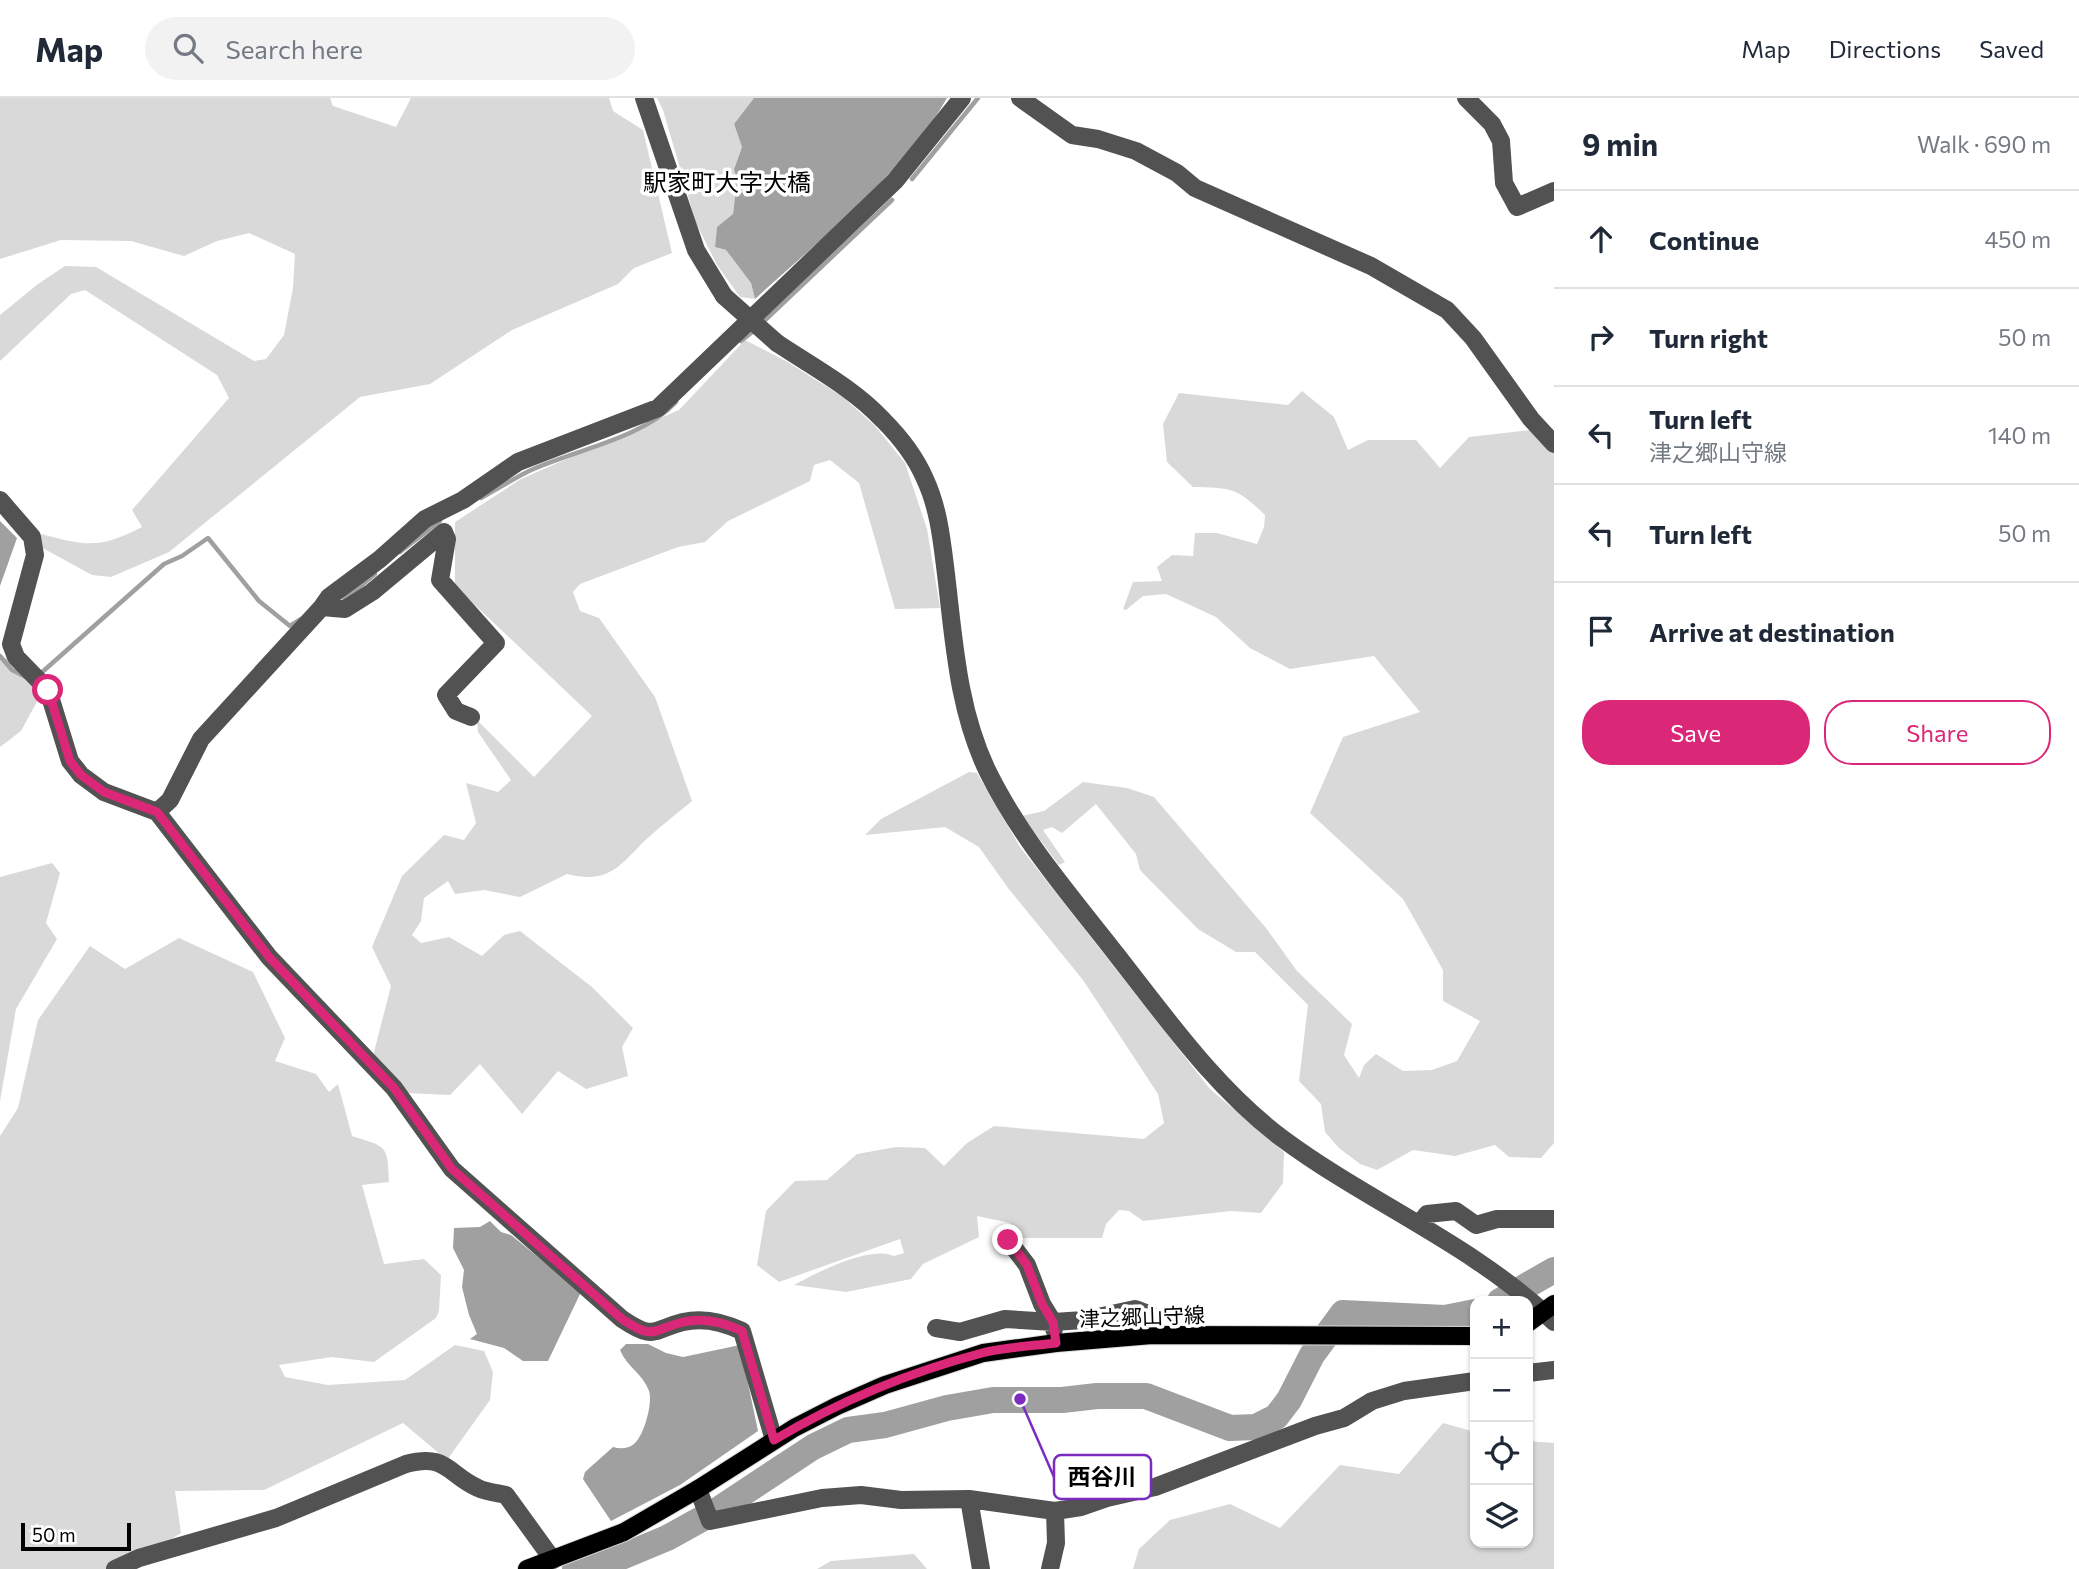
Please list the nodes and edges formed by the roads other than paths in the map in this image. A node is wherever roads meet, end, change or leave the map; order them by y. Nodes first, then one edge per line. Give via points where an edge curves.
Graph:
1 (644, 98) edge
2 (962, 98) edge
3 (1020, 98) edge
4 (1466, 98) edge
5 (1554, 191) edge
6 (1554, 444) edge
7 (0, 500) edge
8 (323, 607) junction
9 (471, 717) dead end
10 (157, 812) junction
11 (1554, 1219) edge
12 (1419, 1224) junction
13 (1008, 1240) dead end
14 (1551, 1313) edge
15 (1533, 1321) edge
16 (1053, 1322) junction
17 (936, 1328) dead end
18 (1152, 1335) junction
19 (1470, 1336) edge
20 (1056, 1343) junction
21 (1554, 1370) edge
22 (1533, 1372) edge
23 (1470, 1382) edge
24 (774, 1440) junction
25 (698, 1489) junction
26 (969, 1499) junction
27 (1055, 1511) junction
28 (553, 1560) junction
29 (115, 1569) edge
30 (527, 1569) edge
31 (981, 1569) edge
32 (1050, 1569) edge

1 - 12 street, bridge via 696,250 724,296 777,343 849,390 884,420 925,479 939,521 961,692 989,774 1012,816 1194,1054 1247,1109 1282,1139
2 - 8 street via 895,181 658,408 518,462 463,500 425,519 329,597
3 - 6 street via 1072,135 1136,150 1195,188 1371,266 1447,310
4 - 5 street via 1492,124 1501,141 1504,183 1517,207
7 - 10 street via 32,537 35,555 10,644 16,657 48,690 70,761 81,775 104,792
8 - 9 street via 345,609 354,604 444,532 440,580 496,643 446,695 456,711
8 - 10 street via 201,739 170,800
10 - 24 street via 269,957 394,1088 452,1169 639,1330 657,1333 685,1322 719,1321 742,1331
11 - 12 street via 1497,1219 1476,1225 1456,1210 1426,1214
12 - 14 street via 1466,1251
13 - 16 street via 1027,1265
14 - 15 main road
16 - 17 street via 1005,1319 960,1332
16 - 18 street via 1136,1309 1151,1315
16 - 20 street
18 - 19 main road, 津之郷山守線
18 - 20 main road, 津之郷山守線
20 - 24 main road, 津之郷山守線 via 983,1353 885,1385
21 - 22 street
23 - 27 street via 1404,1391 1372,1401 1345,1418 1155,1487
24 - 25 main road, 津之郷山守線
25 - 26 street via 710,1521 822,1498
25 - 28 main road, 津之郷山守線 via 624,1532
26 - 27 street
26 - 31 street
27 - 32 street via 1056,1543
28 - 29 street via 506,1495 478,1488 441,1463 423,1459 276,1518
28 - 30 main road, 津之郷山守線

